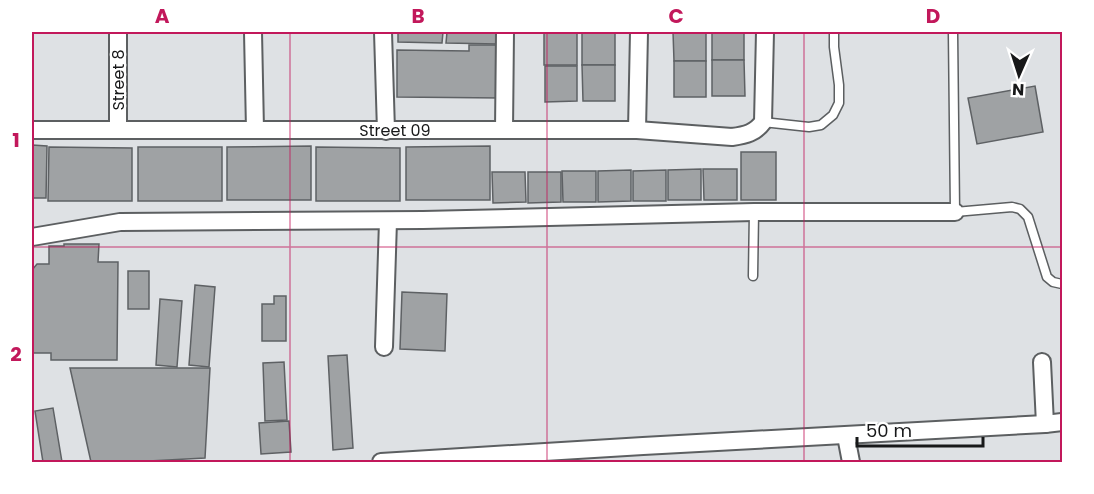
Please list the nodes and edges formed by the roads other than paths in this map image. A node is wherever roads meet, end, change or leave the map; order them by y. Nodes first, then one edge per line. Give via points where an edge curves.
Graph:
1 (118, 32) edge
2 (253, 32) edge
3 (383, 32) edge
4 (505, 32) edge
5 (639, 32) edge
6 (765, 32) edge
7 (834, 32) edge
8 (953, 32) edge
9 (761, 126) junction
10 (118, 129) junction
11 (32, 130) edge
12 (255, 130) junction
13 (504, 130) junction
14 (637, 130) junction
15 (386, 131) junction
16 (754, 212) junction
17 (955, 212) junction
18 (388, 221) junction
19 (32, 237) edge
20 (753, 276) dead end
21 (1062, 284) edge
22 (384, 346) dead end
23 (1042, 362) dead end
24 (1062, 422) edge
25 (1045, 424) junction
26 (846, 436) junction
27 (643, 454) edge
28 (381, 462) edge
29 (851, 462) edge

1 - 10 street, Street 8
2 - 12 street
3 - 15 street
4 - 13 street
5 - 14 street
6 - 9 street
7 - 9 lane via 839,103 833,116 821,125 809,127
8 - 17 lane
9 - 14 street, Street 09 via 747,135 732,136
10 - 11 street, Street 09
10 - 12 street, Street 09
12 - 15 street, Street 09
13 - 14 street, Street 09
13 - 15 street, Street 09
16 - 17 street
16 - 18 street
16 - 20 lane
17 - 21 lane via 1020,209 1028,217 1047,277
18 - 19 street via 120,222
18 - 22 street
23 - 25 street
24 - 25 street
25 - 26 street
26 - 27 street
26 - 29 street
27 - 28 street

